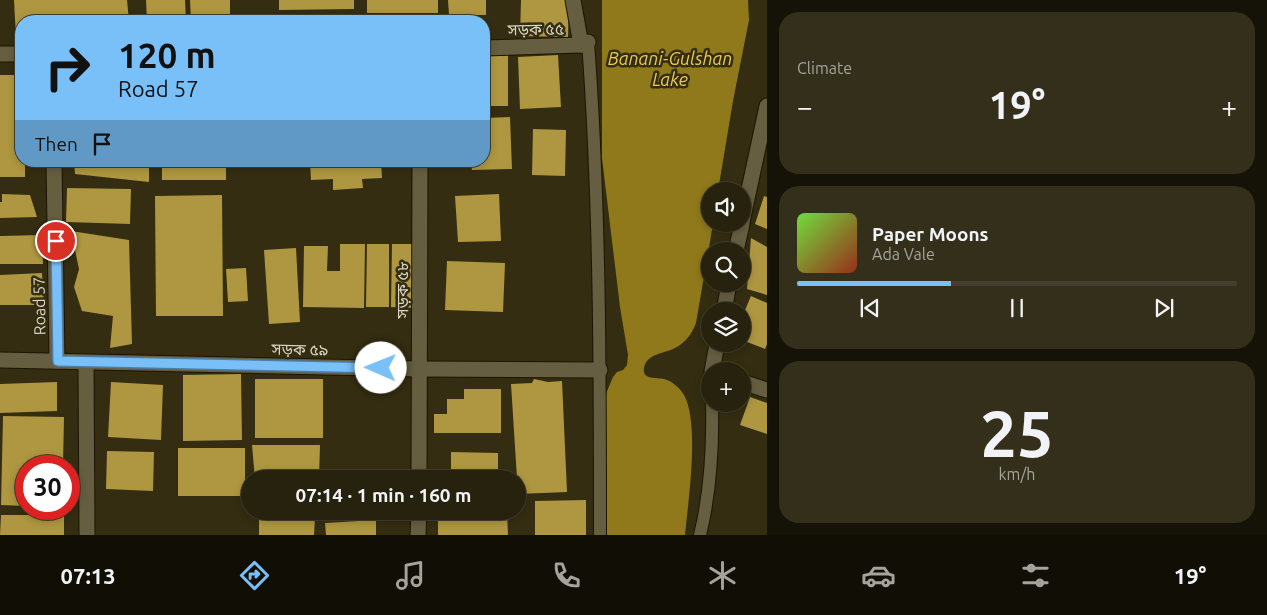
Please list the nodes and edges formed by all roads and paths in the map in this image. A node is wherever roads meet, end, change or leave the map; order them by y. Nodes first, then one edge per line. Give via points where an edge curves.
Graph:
1 (573, 0) edge
2 (585, 44) junction
3 (490, 48) edge
4 (0, 54) edge
5 (15, 54) edge
6 (767, 106) edge
7 (54, 167) edge
8 (420, 167) edge
9 (751, 182) edge
10 (0, 360) edge
11 (58, 361) junction
12 (86, 363) junction
13 (420, 369) junction
14 (600, 370) junction
15 (751, 385) edge
16 (767, 390) edge
17 (712, 412) edge
18 (419, 470) edge
19 (419, 520) edge
20 (87, 535) edge
21 (418, 535) edge
22 (600, 535) edge
23 (700, 535) edge

1 - 2 street
2 - 3 street, সড়ক ৫৫
2 - 14 street via 592,94
4 - 5 street
6 - 9 street
7 - 11 street, Road 57
8 - 13 street, সড়ক ৫৮
10 - 11 street, সড়ক ৫৯
11 - 12 street, সড়ক ৫৯
12 - 13 street, সড়ক ৫৯
12 - 20 street
13 - 14 street, সড়ক ৫৯
13 - 18 street, সড়ক ৫৮
14 - 22 street
15 - 16 street
17 - 23 street
19 - 21 street

